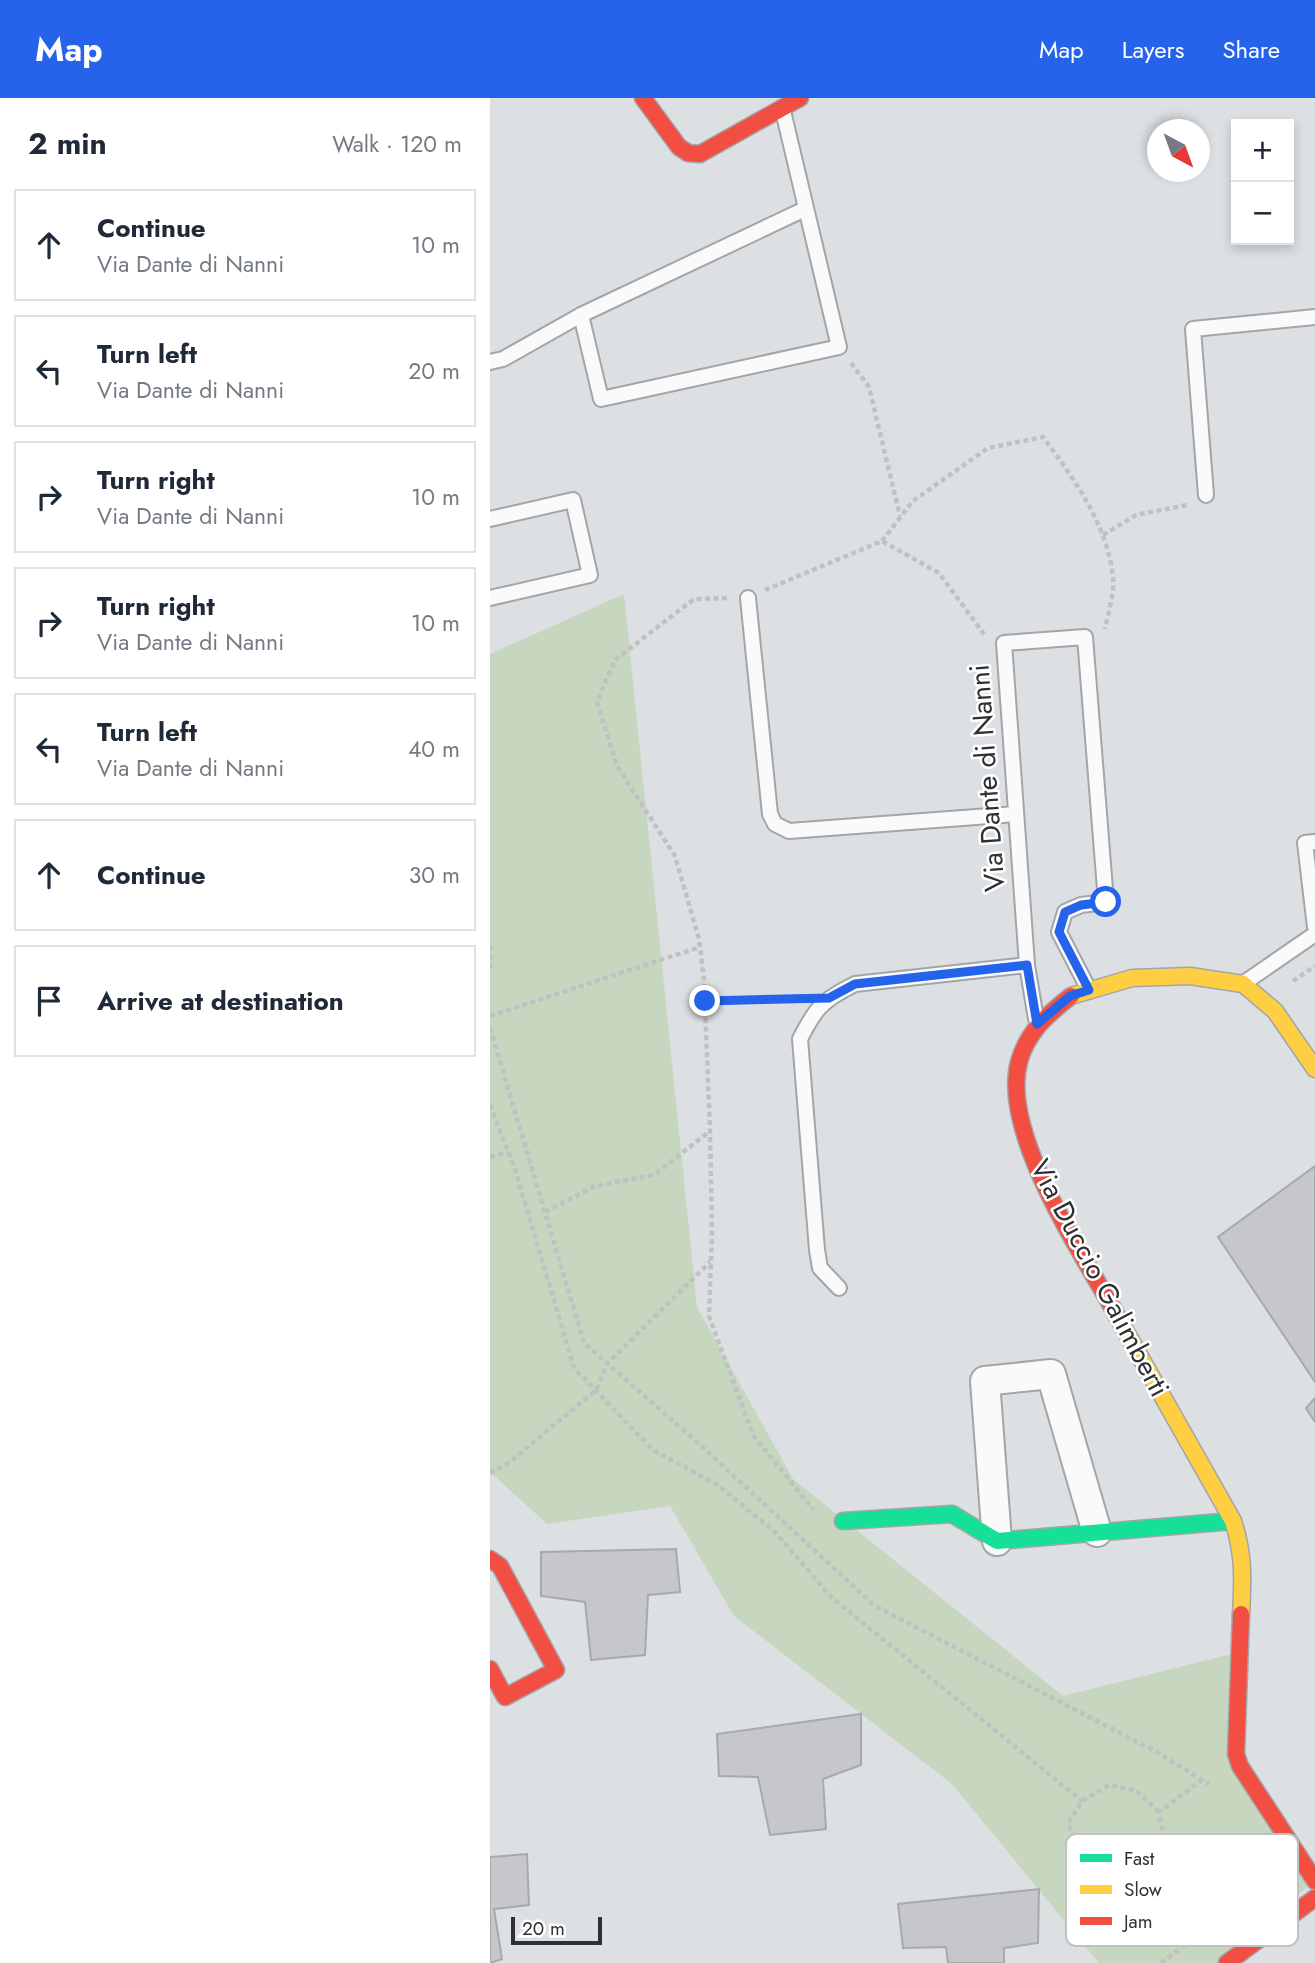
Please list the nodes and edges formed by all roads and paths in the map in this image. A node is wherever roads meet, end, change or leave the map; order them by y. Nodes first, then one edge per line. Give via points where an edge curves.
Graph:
1 (643, 98) edge
2 (800, 98) edge
3 (782, 108) junction
4 (805, 209) junction
5 (581, 315) junction
6 (1315, 317) edge
7 (839, 347) junction
8 (490, 362) edge
9 (1206, 495) joint
10 (901, 517) junction
11 (490, 519) edge
12 (1103, 535) junction
13 (882, 541) junction
14 (490, 598) edge
15 (748, 598) junction
16 (1086, 646) junction
17 (1006, 663) junction
18 (1016, 814) junction
19 (1315, 842) edge
20 (1315, 927) edge
21 (1315, 934) edge
22 (490, 946) edge
23 (700, 947) junction
24 (1027, 965) junction
25 (490, 970) edge
26 (1243, 984) junction
27 (1089, 990) junction
28 (829, 998) junction
29 (705, 1001) junction
30 (490, 1016) edge
31 (1037, 1024) junction
32 (1315, 1069) edge
33 (490, 1105) edge
34 (710, 1131) junction
35 (508, 1152) junction
36 (490, 1157) edge
37 (545, 1212) dead end
38 (710, 1261) junction
39 (839, 1288) dead end
40 (596, 1390) junction
41 (490, 1473) edge
42 (842, 1521) joint
43 (1233, 1521) junction
44 (1097, 1532) junction
45 (997, 1541) junction
46 (490, 1559) edge
47 (490, 1669) edge
48 (1236, 1754) junction
49 (1082, 1801) junction
50 (1159, 1812) junction
51 (1073, 1834) edge
52 (1163, 1834) edge
53 (1283, 1834) edge
54 (1298, 1857) edge
55 (1300, 1860) joint
56 (1315, 1881) edge
57 (1315, 1898) edge
58 (1298, 1911) edge
59 (1184, 1946) edge
60 (1250, 1946) edge
61 (1161, 1963) edge
62 (1227, 1963) edge

1 - 3 street via 671,138 688,153 713,148
2 - 3 street
3 - 4 lane
4 - 5 lane
4 - 7 lane
5 - 7 lane via 601,399
5 - 8 lane
6 - 9 lane via 1193,329
7 - 10 path via 869,387
9 - 12 path via 1200,503 1136,515
10 - 12 path via 913,501 988,448 1043,436 1081,488
10 - 13 path
11 - 14 lane via 573,500 590,575
12 - 16 path via 1114,578 1104,638
13 - 15 path
13 - 17 path via 939,573
15 - 18 lane via 770,814 775,824 789,831
15 - 23 path via 694,599 615,660 597,702 617,766 675,856
16 - 17 lane, Via Dante di Nanni via 1085,637 1004,643
16 - 27 lane via 1106,902 1065,912 1059,932
17 - 18 lane, Via Dante di Nanni
18 - 24 lane, Via Dante di Nanni
19 - 20 lane via 1305,843
21 - 26 lane
22 - 25 path
23 - 29 path
23 - 30 path
24 - 28 lane via 855,984
24 - 31 lane, Via Dante di Nanni
26 - 27 street via 1190,976 1132,978
26 - 32 street via 1275,1011
27 - 31 street via 1070,996
28 - 29 path
28 - 39 lane via 814,1012 800,1039 817,1250 820,1268
29 - 34 path
31 - 43 street, Via Duccio Galimberti via 1019,1062 1017,1108 1041,1180
33 - 35 path
34 - 37 path via 654,1175 595,1186
34 - 38 path
35 - 36 path
35 - 40 path via 574,1368
38 - 40 path via 607,1364
38 - 42 path via 709,1316 753,1435 810,1508
40 - 41 path via 510,1462
40 - 49 path via 653,1450 718,1485 776,1533 831,1597
42 - 45 street via 952,1514
43 - 44 street
43 - 48 street, Via Duccio Galimberti via 1244,1570
44 - 45 street
44 - 45 street via 1051,1374 985,1381
46 - 47 street via 499,1566 556,1670 505,1697
48 - 50 path
48 - 53 street, Via Duccio Galimberti
49 - 50 path via 1109,1785 1135,1790
49 - 51 path via 1068,1824
50 - 52 path
54 - 55 street, Via Duccio Galimberti
55 - 56 street, Via Duccio Galimberti
57 - 58 street
59 - 61 path
60 - 62 street

